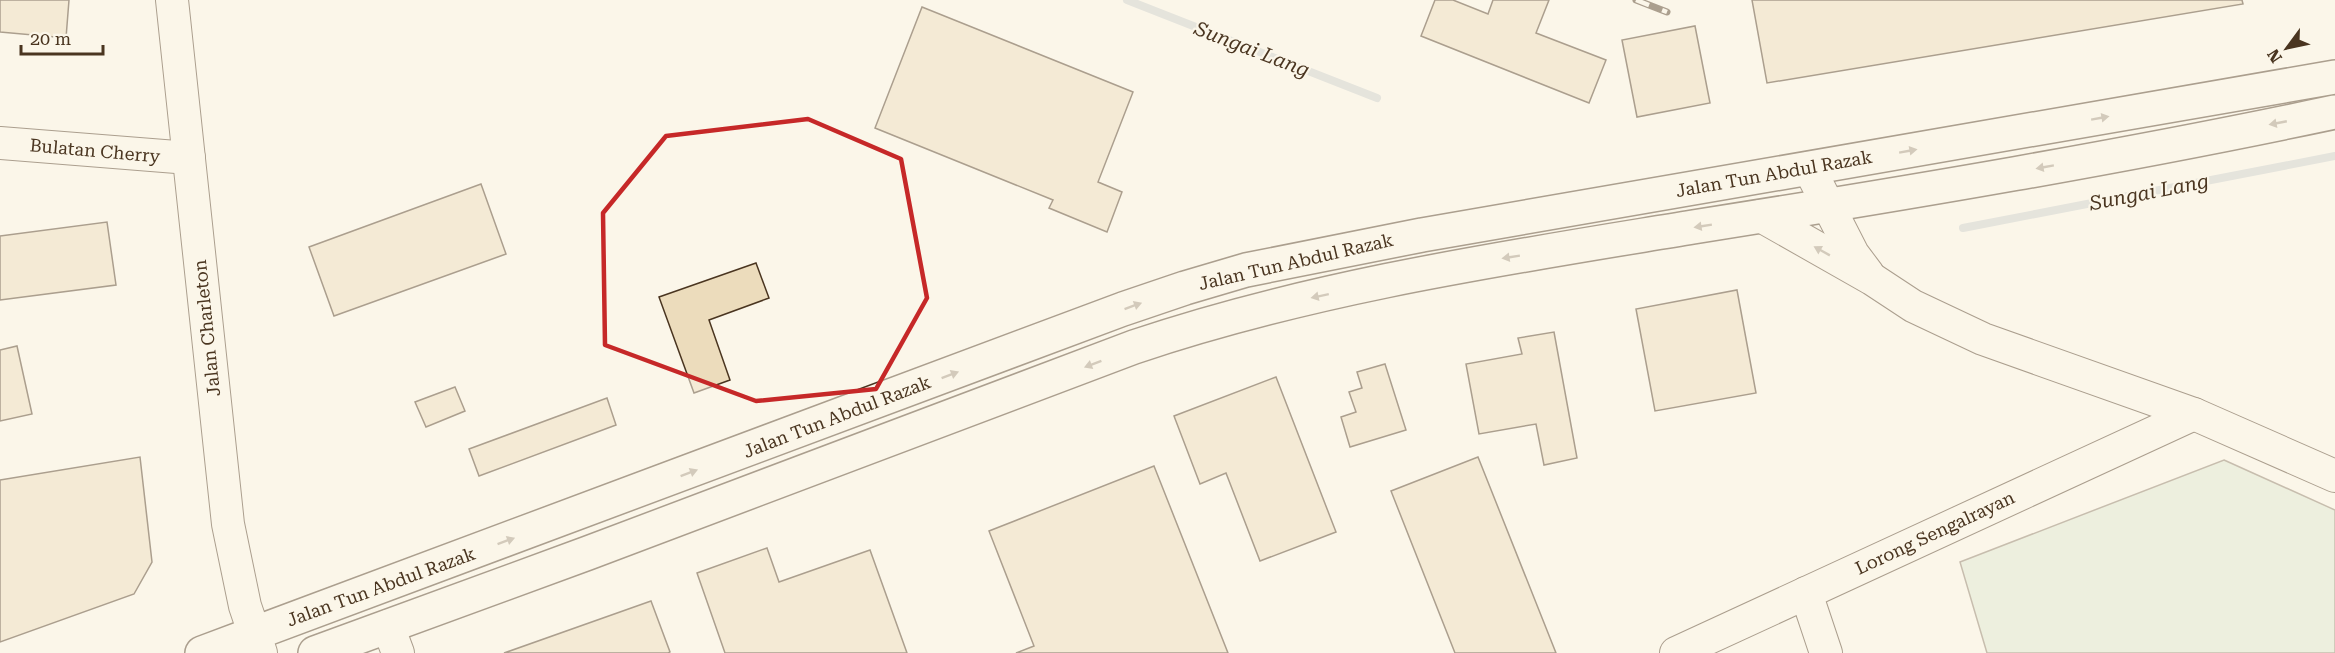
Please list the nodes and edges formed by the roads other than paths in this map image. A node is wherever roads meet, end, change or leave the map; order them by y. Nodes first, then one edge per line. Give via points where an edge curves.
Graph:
1 (172, 0) edge
2 (2335, 77) edge
3 (2335, 112) edge
4 (0, 143) edge
5 (189, 158) junction
6 (1809, 168) junction
7 (1827, 205) junction
8 (1761, 216) junction
9 (1872, 279) junction
10 (2194, 414) junction
11 (2335, 476) edge
12 (1806, 593) junction
13 (393, 640) edge
14 (258, 644) edge
15 (202, 653) edge
16 (315, 653) edge
17 (1676, 653) edge
18 (1826, 653) edge

1 - 5 street, Jalan Charleton
6 -> 2 main road, Jalan Tun Abdul Razak
3 -> 7 main road, Jalan Tun Abdul Razak via 2106,157
4 - 5 street, Bulatan Cherry
5 - 14 street, Jalan Charleton via 228,524 245,606
6 - 7 street
14 -> 6 main road, Jalan Tun Abdul Razak via 1185,288 1246,270 1422,235
7 - 8 main road, Jalan Tun Abdul Razak
7 - 9 street via 1853,254
9 -> 8 street
8 -> 13 main road, Jalan Tun Abdul Razak via 1492,260 1268,307 1195,327 599,549
9 - 10 street via 1913,306 1983,339
10 - 11 street
10 - 12 street, Lorong Sengalrayan
12 - 17 street, Lorong Sengalrayan
12 - 18 street
13 - 16 main road, Jalan Tun Abdul Razak
14 - 15 main road, Jalan Tun Abdul Razak

